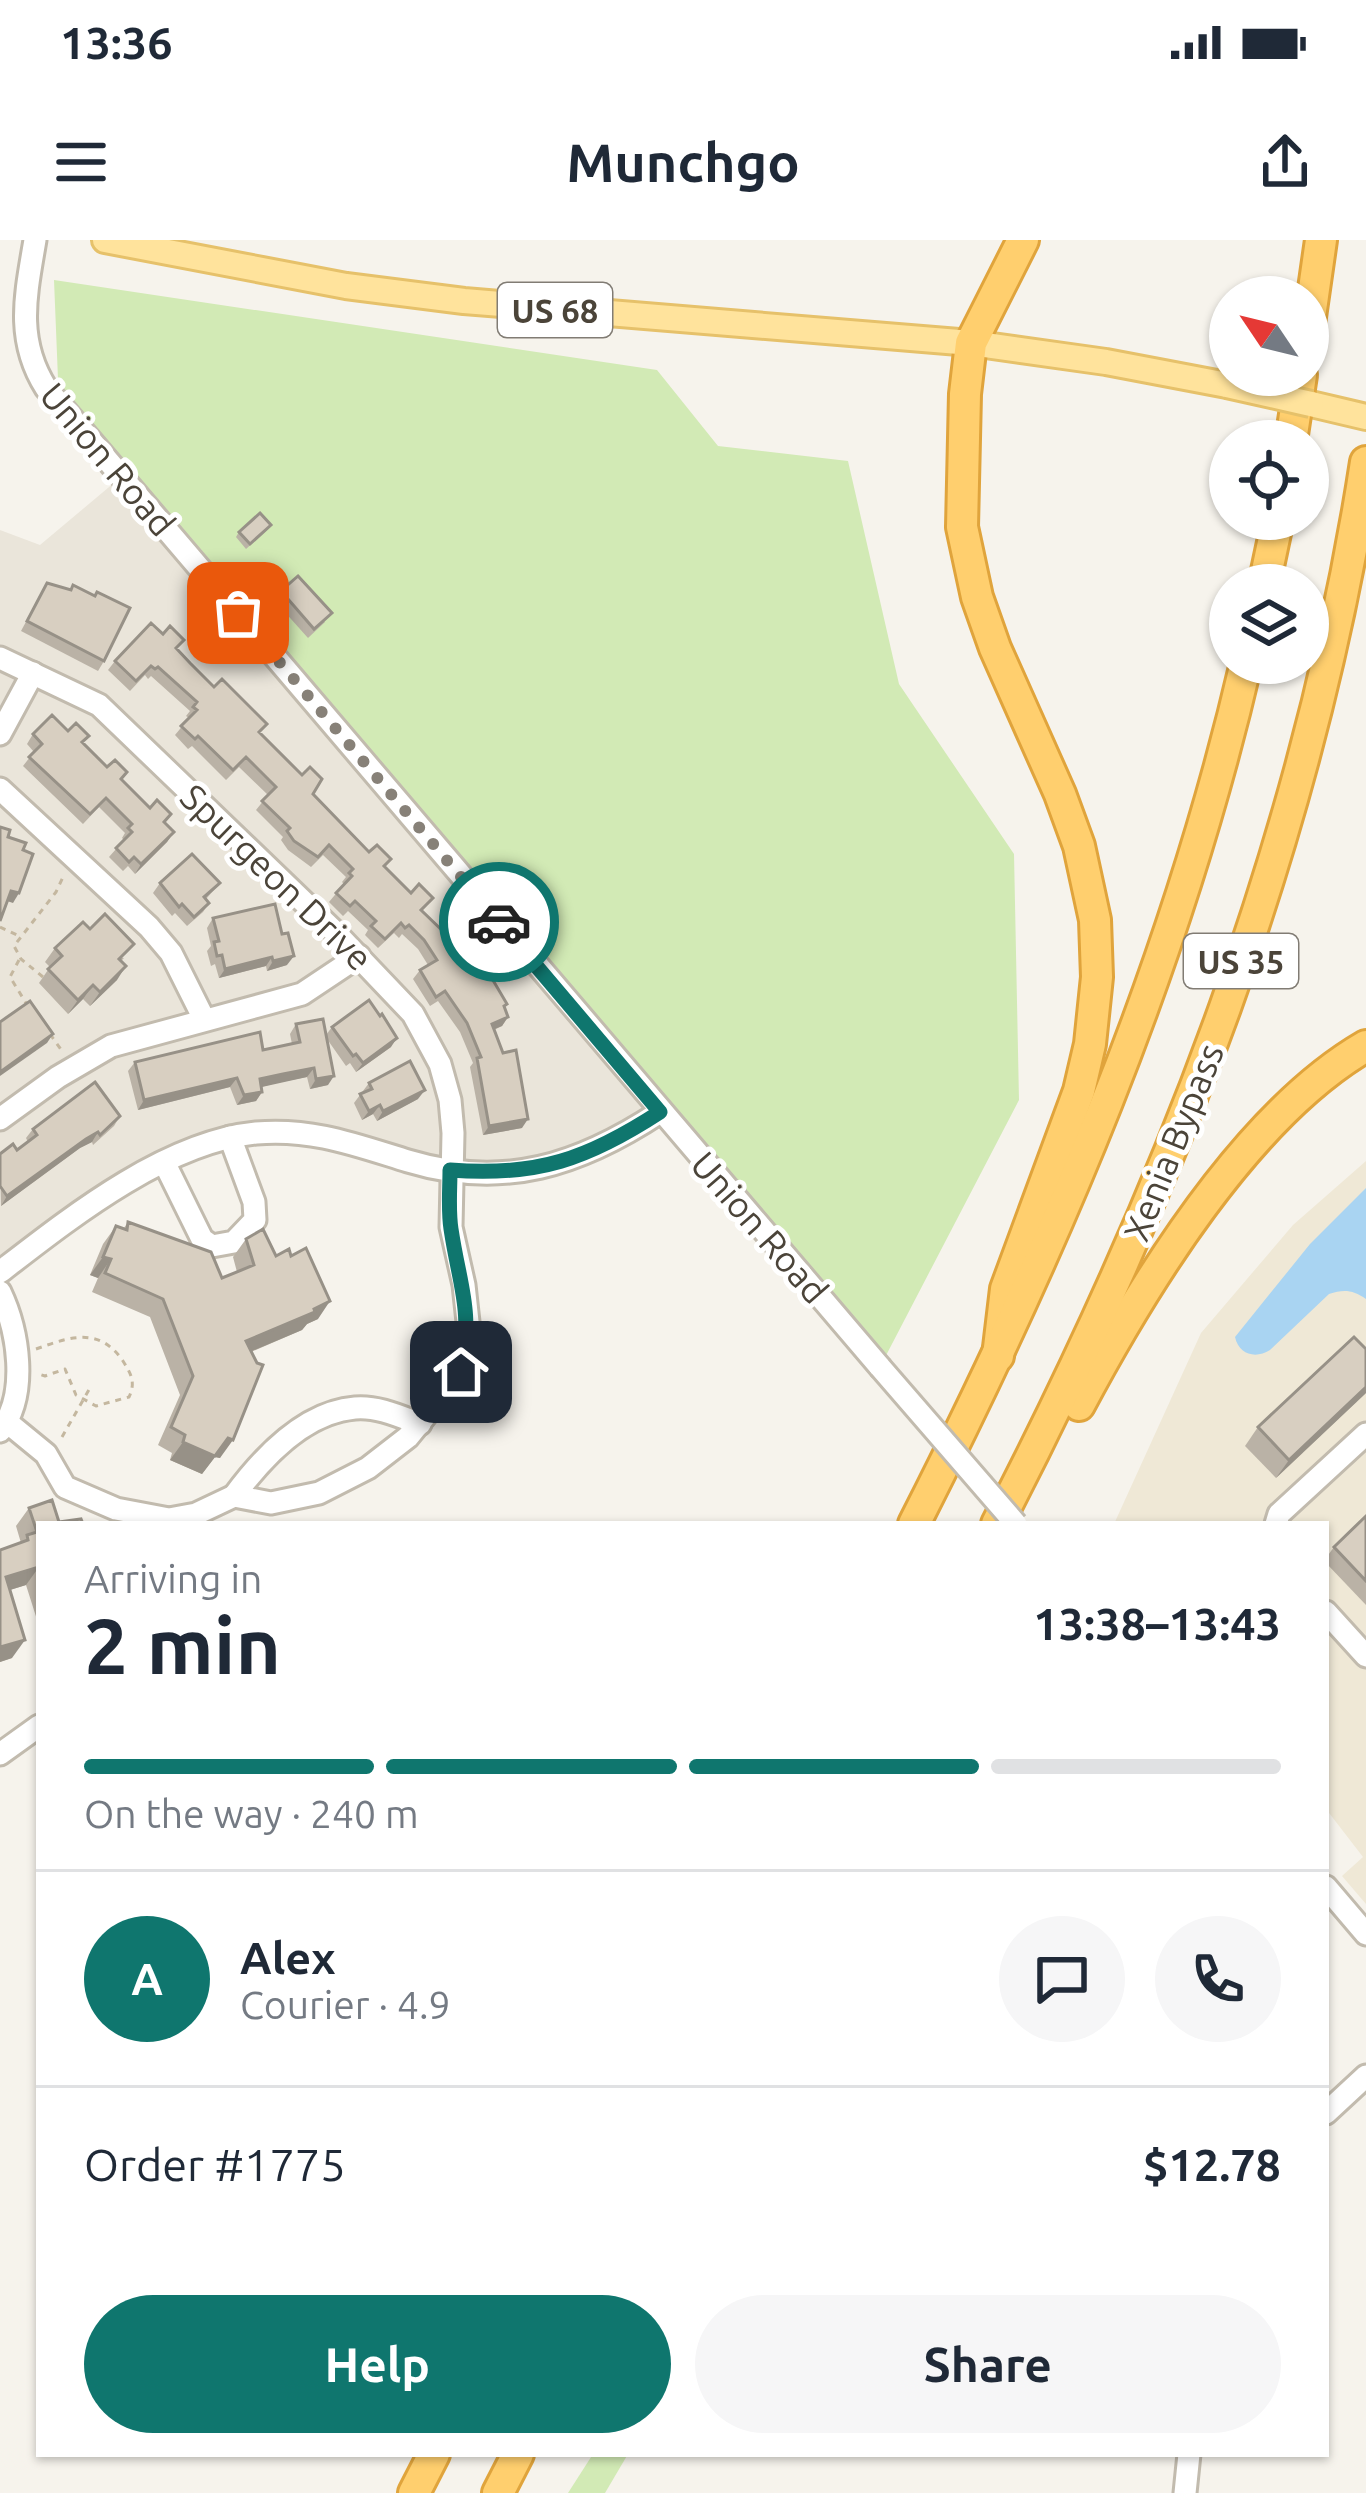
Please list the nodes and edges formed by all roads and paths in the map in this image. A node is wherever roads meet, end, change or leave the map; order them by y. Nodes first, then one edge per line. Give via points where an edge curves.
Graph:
1 (35, 240) edge
2 (105, 240) edge
3 (1023, 240) edge
4 (1321, 240) edge
5 (1316, 276) edge
6 (971, 343) junction
7 (1366, 417) edge
8 (1366, 462) edge
9 (0, 658) edge
10 (33, 673) junction
11 (1240, 684) edge
12 (0, 734) edge
13 (0, 788) edge
14 (74, 853) junction
15 (0, 927) edge
16 (20, 937) junction
17 (359, 956) junction
18 (21, 958) junction
19 (43, 977) edge
20 (37, 1017) edge
21 (204, 1019) junction
22 (49, 1033) edge
23 (1366, 1046) edge
24 (74, 1067) junction
25 (660, 1112) junction
26 (0, 1119) edge
27 (230, 1137) junction
28 (164, 1162) junction
29 (450, 1170) junction
30 (0, 1272) edge
31 (0, 1292) edge
32 (34, 1349) dead end
33 (998, 1356) junction
34 (37, 1366) dead end
35 (90, 1388) dead end
36 (83, 1400) junction
37 (420, 1424) junction
38 (4, 1426) edge
39 (1366, 1434) edge
40 (1043, 1436) junction
41 (50, 1460) junction
42 (234, 1496) junction
43 (197, 1519) edge
44 (916, 1521) edge
45 (1000, 1521) edge
46 (1013, 1521) edge
47 (1277, 1521) edge
48 (1329, 1615) edge
49 (1366, 1656) edge
50 (36, 1728) edge
51 (0, 1754) edge
52 (1329, 1891) edge
53 (1366, 1934) edge
54 (1366, 2076) edge
55 (1329, 2110) edge
56 (432, 2457) edge
57 (516, 2457) edge
58 (1189, 2457) edge
59 (414, 2493) edge
60 (498, 2493) edge
61 (1185, 2493) edge

1 - 25 street, Union Road via 24,338 46,388
2 - 6 main road, US 68 via 464,301
3 - 6 highway
4 - 5 highway
6 - 7 main road, US 68, bridge via 1106,362
6 - 33 highway via 961,498 967,556 995,648 1070,818 1097,948 1079,1091 1006,1289
8 - 40 highway, Xenia Bypass / US 35 via 1334,629 1266,888 1197,1090
9 - 10 street, Spurgeon Drive
10 - 12 street
10 - 17 street, Spurgeon Drive via 99,705
11 - 33 highway, Xenia Bypass / US 35 via 1132,1039
13 - 14 street
14 - 16 path
14 - 21 street via 171,953
15 - 16 path
16 - 18 path via 14,946
17 - 21 street via 302,994
17 - 29 street, Spurgeon Drive via 413,1014 440,1064 453,1120
18 - 19 path
18 - 20 path via 10,977
21 - 24 street via 136,1036
22 - 24 path
23 - 40 highway via 1302,1095 1225,1178 1076,1412
24 - 26 street
25 - 29 street via 595,1151 544,1168
25 - 46 street, Union Road, bridge
27 - 28 street
27 - 28 street via 254,1202 254,1220 234,1242 202,1240
27 - 29 street via 327,1136
28 - 30 street
29 - 37 street, Spurgeon Drive via 469,1330 461,1372
31 - 38 street via 16,1353
32 - 36 path via 73,1336 108,1342 134,1390 109,1405
33 - 44 highway, Xenia Bypass / US 35
34 - 36 path via 39,1376 65,1369
35 - 36 path
36 - 41 path
37 - 42 street, Spurgeon Drive via 368,1468 319,1492 271,1503
37 - 42 street via 356,1408 333,1413 274,1445
38 - 41 street
39 - 47 street
40 - 45 highway, Xenia Bypass / US 35
41 - 43 street via 65,1487 116,1509
42 - 43 street
48 - 49 street
50 - 51 street
52 - 53 street
54 - 55 street
56 - 59 highway
57 - 60 highway
58 - 61 street

